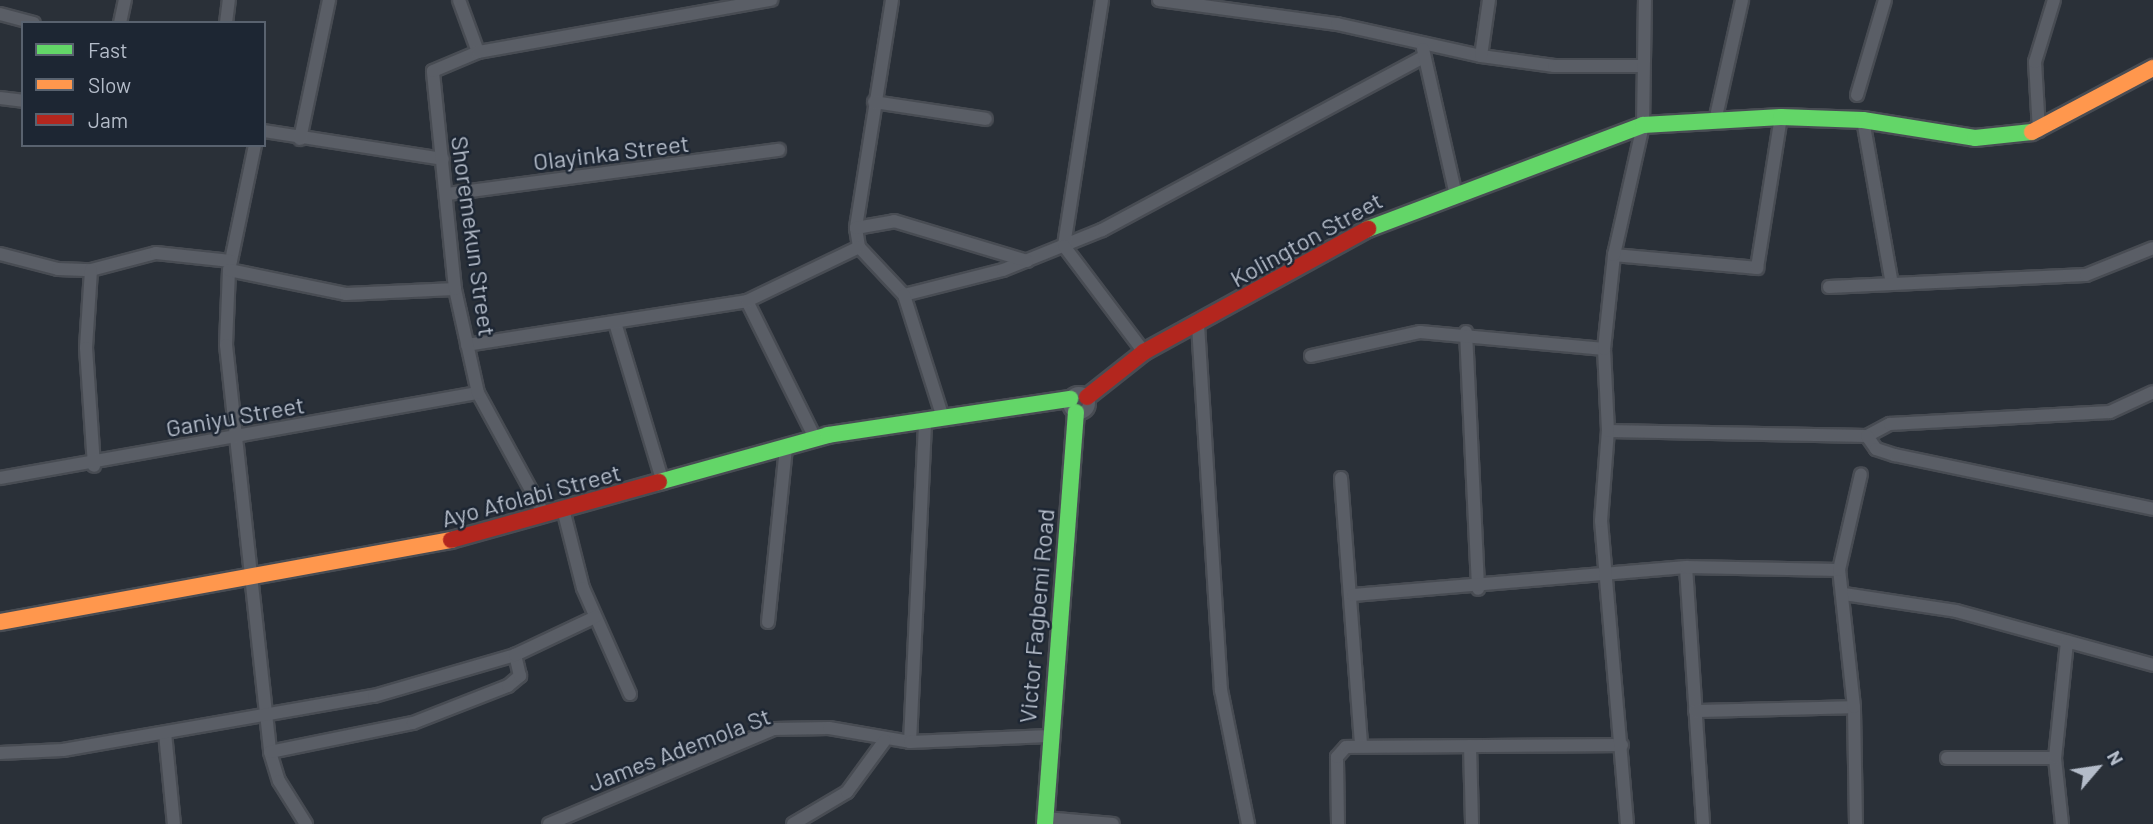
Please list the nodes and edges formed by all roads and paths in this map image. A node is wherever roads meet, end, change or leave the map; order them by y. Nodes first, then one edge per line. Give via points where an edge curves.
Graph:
1 (125, 0) edge
2 (229, 0) edge
3 (329, 0) edge
4 (459, 0) edge
5 (771, 0) edge
6 (892, 0) edge
7 (1102, 0) edge
8 (1159, 0) edge
9 (1489, 0) edge
10 (1645, 0) edge
11 (1742, 0) edge
12 (1885, 0) edge
13 (2054, 0) edge
14 (0, 14) edge
15 (26, 21) edge
16 (120, 21) edge
17 (226, 21) edge
18 (1423, 51) junction
19 (478, 52) junction
20 (1481, 56) junction
21 (1643, 66) junction
22 (2153, 68) edge
23 (1857, 94) dead end
24 (0, 98) edge
25 (21, 101) edge
26 (874, 102) junction
27 (1781, 117) junction
28 (986, 118) dead end
29 (1863, 120) junction
30 (1715, 121) junction
31 (1643, 125) junction
32 (266, 131) edge
33 (2039, 131) junction
34 (300, 139) junction
35 (255, 147) edge
36 (779, 150) dead end
37 (443, 159) junction
38 (448, 194) junction
39 (1456, 195) junction
40 (856, 228) junction
41 (1064, 246) junction
42 (859, 247) junction
43 (2153, 248) edge
44 (0, 254) edge
45 (1614, 255) junction
46 (1027, 261) junction
47 (230, 265) junction
48 (91, 270) junction
49 (1891, 279) junction
50 (1829, 287) dead end
51 (455, 289) junction
52 (904, 295) junction
53 (747, 301) junction
54 (1198, 325) junction
55 (616, 326) junction
56 (1466, 332) junction
57 (467, 345) junction
58 (1604, 349) junction
59 (1144, 352) junction
60 (1311, 356) dead end
61 (2153, 392) edge
62 (478, 393) junction
63 (1087, 397) joint
64 (1073, 406) junction
65 (942, 415) junction
66 (925, 419) junction
67 (1608, 431) junction
68 (1867, 436) junction
69 (236, 437) junction
70 (815, 438) junction
71 (786, 449) junction
72 (94, 466) junction
73 (1861, 474) dead end
74 (0, 478) edge
75 (1341, 478) dead end
76 (663, 483) junction
77 (563, 509) junction
78 (2153, 509) edge
79 (544, 514) junction
80 (1686, 567) junction
81 (1839, 570) junction
82 (249, 577) junction
83 (1607, 577) junction
84 (1478, 589) junction
85 (1844, 594) junction
86 (1353, 595) junction
87 (595, 617) junction
88 (0, 622) edge
89 (768, 622) dead end
90 (2067, 642) junction
91 (515, 655) junction
92 (2153, 665) edge
93 (631, 694) dead end
94 (1854, 707) junction
95 (1695, 711) junction
96 (265, 715) junction
97 (165, 733) junction
98 (1049, 736) junction
99 (885, 740) junction
100 (909, 742) junction
101 (1361, 744) junction
102 (1622, 745) junction
103 (1470, 746) junction
104 (270, 752) junction
105 (0, 753) edge
106 (1947, 758) dead end
107 (2055, 758) junction
108 (1045, 821) edge
109 (174, 824) edge
110 (306, 824) edge
111 (549, 824) edge
112 (793, 824) edge
113 (1113, 824) edge
114 (1248, 824) edge
115 (1338, 824) edge
116 (1472, 824) edge
117 (1627, 824) edge
118 (1703, 824) edge
119 (1856, 824) edge
120 (2062, 824) edge

1 - 16 street
2 - 17 street
3 - 34 street
4 - 19 street
5 - 19 street
6 - 26 street
7 - 41 street
8 - 18 street via 1337,24
9 - 20 street
10 - 21 street
11 - 30 street
12 - 23 street
13 - 33 street via 2035,62
14 - 15 street
18 - 20 street
18 - 39 street
18 - 41 street
19 - 37 street, Shoremekun Street via 433,71
20 - 21 street via 1554,66
21 - 31 street
22 - 33 street
24 - 25 street
26 - 28 street
26 - 40 street
27 - 29 street, Kolington Street
27 - 30 street, Kolington Street
27 - 45 street via 1757,268
29 - 33 street, Kolington Street via 1975,138
29 - 49 street
30 - 31 street, Kolington Street
31 - 39 street, Kolington Street
31 - 45 street
32 - 34 street
34 - 37 street
35 - 47 street
36 - 38 street, Olayinka Street
37 - 38 street, Shoremekun Street
38 - 51 street, Shoremekun Street
39 - 54 street, Kolington Street via 1390,217
40 - 42 street
40 - 46 street via 894,222
41 - 46 street
41 - 59 street
42 - 52 street
42 - 53 street
43 - 49 street via 2086,275
44 - 48 street via 41,267
45 - 58 street
46 - 52 street
47 - 48 street via 156,253
47 - 51 street via 346,294
47 - 69 street via 226,345
48 - 72 street via 86,348
49 - 50 street
51 - 57 street, Shoremekun Street
52 - 65 street
53 - 55 street
53 - 70 street
54 - 59 street, Kolington Street
54 - 114 street via 1210,442 1221,690
55 - 57 street
55 - 76 street
56 - 58 street
56 - 60 street via 1420,332
56 - 84 street
57 - 62 street, Shoremekun Street
58 - 67 street
59 - 63 street, Kolington Street
61 - 68 street via 2110,412 1890,424
62 - 69 street, Ganiyu Street
62 - 79 street, Shoremekun Street
63 - 64 street via 1078,393
64 - 65 street, Ayo Afolabi Street
64 - 98 street, Victor Fagbemi Road
65 - 66 street, Ayo Afolabi Street
66 - 70 street, Ayo Afolabi Street
66 - 100 street
67 - 68 street
67 - 83 street via 1601,521
68 - 78 street via 1876,449 1895,455
69 - 72 street, Ganiyu Street
69 - 82 street
70 - 71 street, Ayo Afolabi Street
71 - 76 street, Ayo Afolabi Street
71 - 89 street
72 - 74 street, Ganiyu Street
73 - 81 street
75 - 86 street
76 - 77 street, Ayo Afolabi Street
77 - 79 street, Ayo Afolabi Street
77 - 87 street
79 - 82 street, Ayo Afolabi Street via 442,542
80 - 81 street
80 - 83 street
80 - 95 street
81 - 85 street
82 - 88 street, Ayo Afolabi Street
82 - 96 street
83 - 84 street
83 - 102 street
84 - 86 street
85 - 90 street via 1956,611
85 - 94 street
86 - 101 street
87 - 91 street
87 - 93 street via 611,639
90 - 92 street
90 - 107 street
91 - 96 street via 374,696
91 - 104 street via 517,683 413,723
94 - 95 street
94 - 119 street
95 - 118 street
96 - 97 street
96 - 104 street
97 - 105 street
97 - 109 street
98 - 100 street, James Ademola St
98 - 108 street, Victor Fagbemi Road
99 - 100 street, James Ademola St
99 - 111 street, James Ademola St via 829,728 774,730
99 - 112 street via 847,792
101 - 103 street
101 - 115 street via 1337,757
102 - 103 street
102 - 117 street
103 - 116 street
104 - 110 street via 279,781
106 - 107 street
107 - 120 street
108 - 113 street

